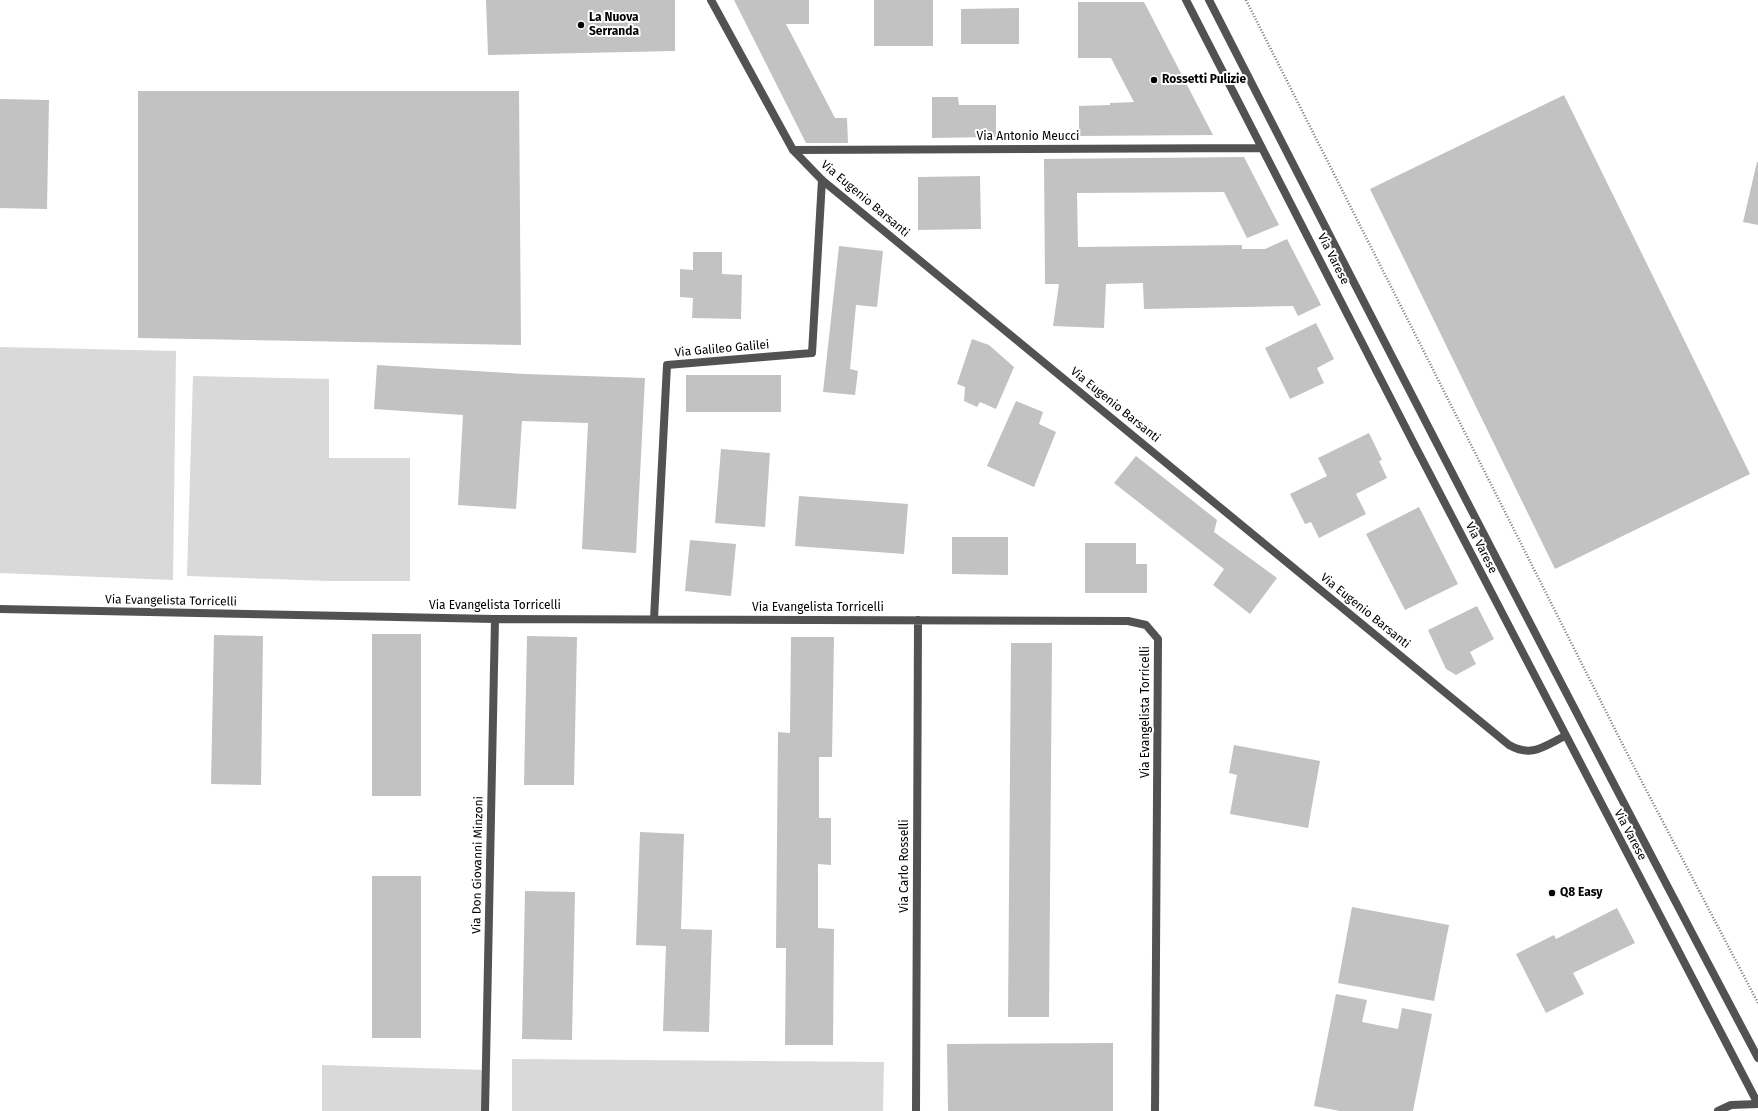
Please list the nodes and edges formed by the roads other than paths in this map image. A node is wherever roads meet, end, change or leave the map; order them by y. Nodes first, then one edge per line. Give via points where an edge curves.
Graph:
1 (711, 0) edge
2 (1186, 0) edge
3 (1209, 0) edge
4 (1262, 148) junction
5 (793, 150) junction
6 (822, 180) junction
7 (0, 609) edge
8 (495, 619) junction
9 (654, 619) junction
10 (918, 620) junction
11 (1565, 736) junction
12 (1758, 1058) edge
13 (1758, 1104) edge
14 (485, 1111) edge
15 (916, 1111) edge
16 (1154, 1111) edge
17 (1718, 1111) edge
18 (1752, 1111) edge

1 - 5 street, Via Eugenio Barsanti
2 - 4 street, Via Varese
3 - 12 street, Via Varese via 1429,430
4 - 5 street, Via Antonio Meucci
4 - 11 street, Via Varese
5 - 6 street, Via Eugenio Barsanti
6 - 9 street, Via Galileo Galilei via 812,353 667,365
6 - 11 street, Via Eugenio Barsanti via 1509,745 1527,752
7 - 8 street, Via Evangelista Torricelli
8 - 9 street, Via Evangelista Torricelli
8 - 14 street, Via Don Giovanni Minzoni
9 - 10 street, Via Evangelista Torricelli
10 - 15 street, Via Carlo Rosselli
10 - 16 street, Via Evangelista Torricelli via 1128,621 1146,625 1158,639
11 - 13 street, Via Varese
13 - 17 street via 1731,1105
13 - 18 street

